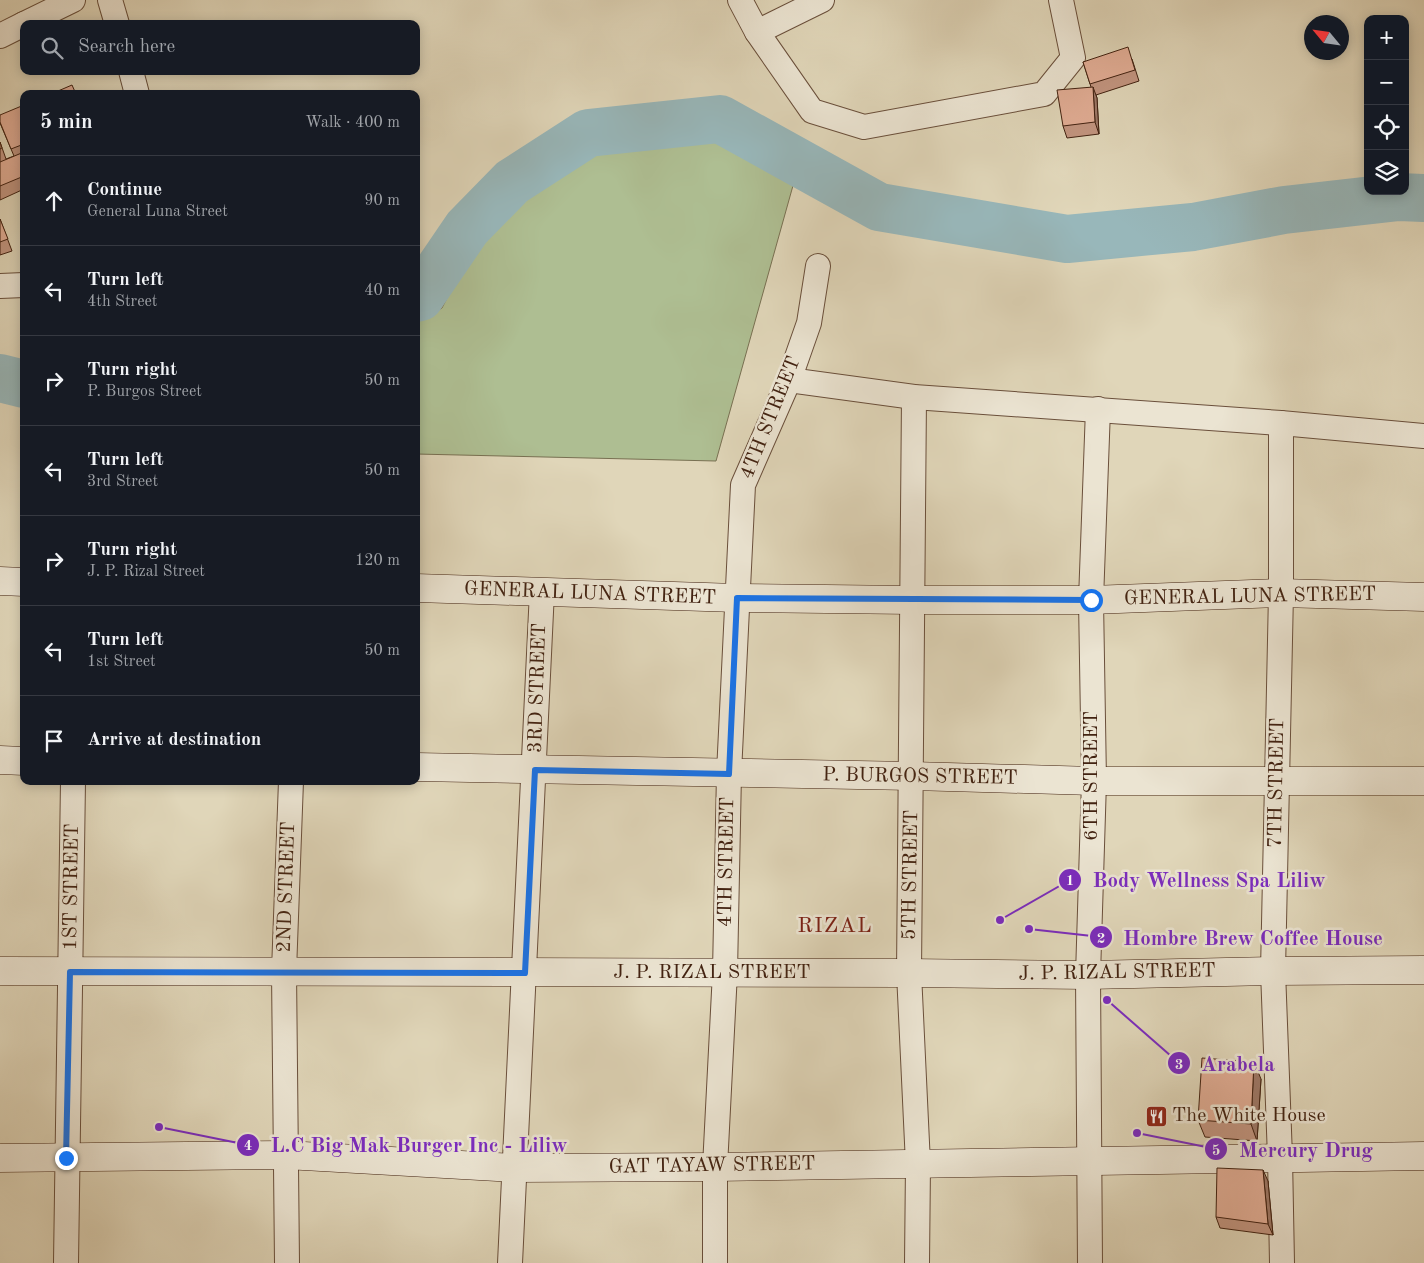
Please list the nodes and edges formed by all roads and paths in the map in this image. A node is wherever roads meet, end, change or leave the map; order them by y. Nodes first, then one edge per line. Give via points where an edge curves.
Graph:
1 (73, 0) edge
2 (110, 0) edge
3 (740, 0) edge
4 (822, 0) edge
5 (1061, 0) edge
6 (32, 20) edge
7 (116, 20) edge
8 (20, 26) edge
9 (757, 32) junction
10 (0, 36) edge
11 (132, 75) edge
12 (136, 90) edge
13 (818, 266) dead end
14 (20, 285) edge
15 (0, 286) edge
16 (788, 380) junction
17 (914, 396) junction
18 (1098, 409) junction
19 (1281, 423) junction
20 (1424, 436) edge
21 (0, 581) edge
22 (20, 582) edge
23 (420, 588) edge
24 (542, 591) junction
25 (1281, 594) junction
26 (1424, 596) edge
27 (737, 598) junction
28 (912, 600) junction
29 (1091, 600) junction
30 (0, 760) edge
31 (20, 760) edge
32 (420, 767) edge
33 (535, 770) junction
34 (729, 774) junction
35 (912, 776) junction
36 (1094, 781) junction
37 (1277, 781) junction
38 (1424, 781) edge
39 (74, 785) edge
40 (291, 785) edge
41 (1424, 970) edge
42 (0, 971) edge
43 (1273, 971) junction
44 (70, 972) junction
45 (284, 972) junction
46 (725, 972) junction
47 (525, 973) junction
48 (909, 973) junction
49 (1088, 975) junction
50 (286, 1154) junction
51 (1424, 1156) edge
52 (1280, 1157) junction
53 (0, 1158) edge
54 (66, 1158) junction
55 (1090, 1160) junction
56 (918, 1164) junction
57 (715, 1167) junction
58 (515, 1168) junction
59 (66, 1263) edge
60 (287, 1263) edge
61 (510, 1263) edge
62 (715, 1263) edge
63 (917, 1263) edge
64 (1090, 1263) edge
65 (1282, 1263) edge

1 - 6 street
2 - 7 street
3 - 9 street
4 - 9 street
5 - 9 street via 1073,58 1044,94 864,126 812,111
8 - 10 street
11 - 12 street
13 - 16 street, 4TH STREET via 809,323
14 - 15 street
16 - 17 street
16 - 27 street, 4TH STREET via 743,485
17 - 18 street
17 - 28 street, 5TH STREET
18 - 19 street
18 - 29 street, 6TH STREET
19 - 20 street
19 - 25 street, 7TH STREET
21 - 22 main road
23 - 24 main road, GENERAL LUNA STREET
24 - 27 main road, GENERAL LUNA STREET
24 - 33 street, 3RD STREET
25 - 26 main road, GENERAL LUNA STREET
25 - 29 main road, GENERAL LUNA STREET
25 - 37 street, 7TH STREET
27 - 28 main road, GENERAL LUNA STREET
27 - 34 street, 4TH STREET
28 - 29 main road, GENERAL LUNA STREET
28 - 35 street, 5TH STREET
29 - 36 street, 6TH STREET
30 - 31 main road
32 - 33 main road, P. BURGOS STREET
33 - 34 main road, P. BURGOS STREET
33 - 47 street, 3RD STREET
34 - 35 main road, P. BURGOS STREET
34 - 46 street, 4TH STREET
35 - 36 main road, P. BURGOS STREET
35 - 48 street, 5TH STREET
36 - 37 main road, P. BURGOS STREET
36 - 49 street, 6TH STREET
37 - 38 main road, P. BURGOS STREET
37 - 43 street, 7TH STREET
39 - 44 street, 1ST STREET
40 - 45 street, 2ND STREET
41 - 43 main road, J. P. RIZAL STREET
42 - 44 main road, J. P. RIZAL STREET
43 - 49 main road, J. P. RIZAL STREET
43 - 52 street, 7TH STREET
44 - 45 main road, J. P. RIZAL STREET
44 - 54 street, 1ST STREET
45 - 47 main road, J. P. RIZAL STREET
45 - 50 street, 2ND STREET
46 - 47 main road, J. P. RIZAL STREET
46 - 48 main road, J. P. RIZAL STREET
46 - 57 street, 4TH STREET
47 - 58 street, 3RD STREET
48 - 49 main road, J. P. RIZAL STREET
48 - 56 street, 5TH STREET
49 - 55 street, 6TH STREET
50 - 54 main road, GAT TAYAW STREET
50 - 58 main road, GAT TAYAW STREET
50 - 60 street, 2ND STREET
51 - 52 main road, GAT TAYAW STREET
52 - 55 main road, GAT TAYAW STREET
52 - 65 street, 7TH STREET
53 - 54 main road, GAT TAYAW STREET
54 - 59 street, 1ST STREET
55 - 56 main road, GAT TAYAW STREET
55 - 64 street, 6TH STREET
56 - 57 main road, GAT TAYAW STREET
56 - 63 street, 5TH STREET
57 - 58 main road, GAT TAYAW STREET
57 - 62 street, 4TH STREET
58 - 61 street, 3RD STREET

